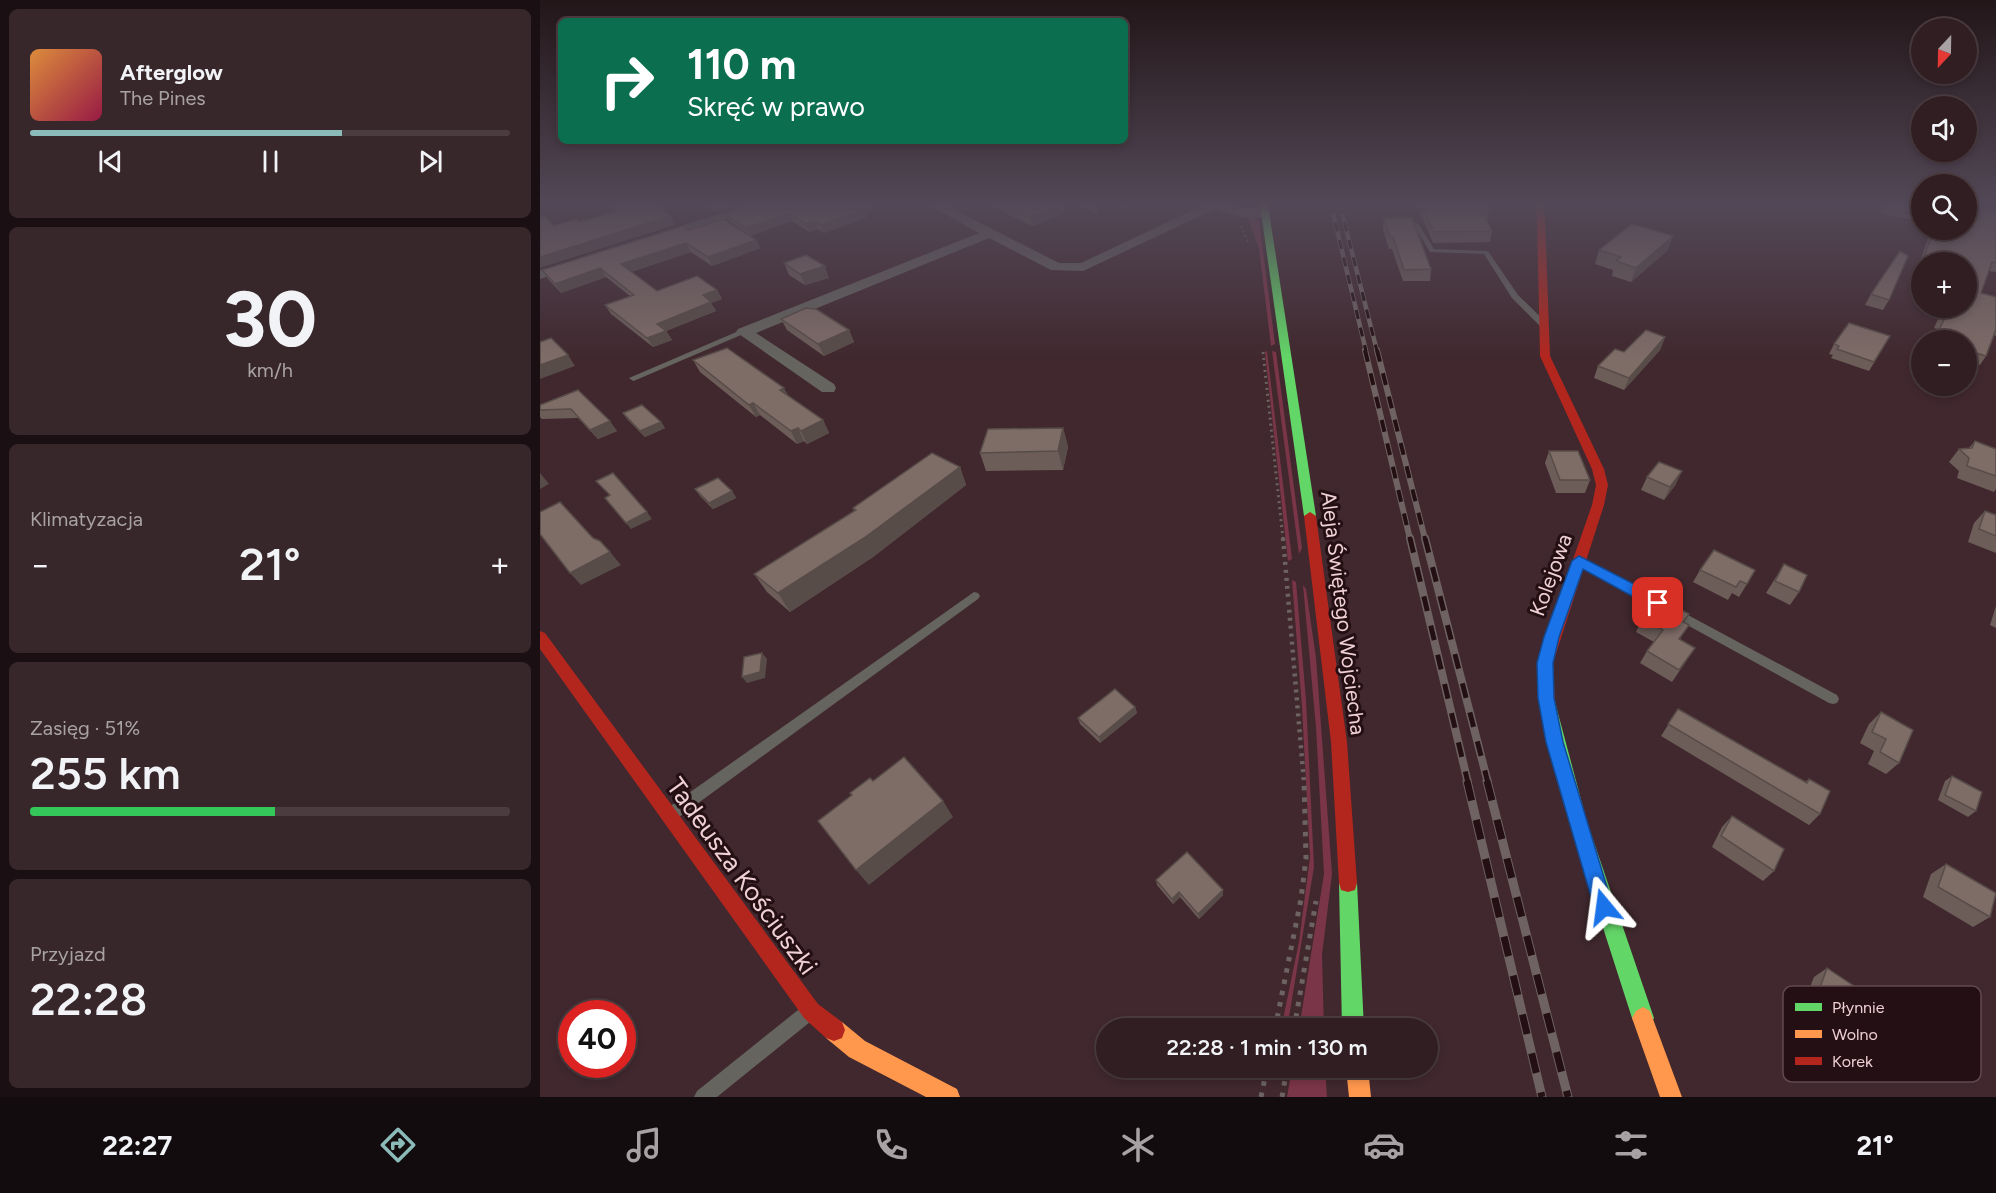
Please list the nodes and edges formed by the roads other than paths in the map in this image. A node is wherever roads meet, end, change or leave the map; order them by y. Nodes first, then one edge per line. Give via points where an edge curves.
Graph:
1 (932, 256) edge
2 (1035, 256) edge
3 (1106, 256) edge
4 (1272, 256) edge
5 (1489, 256) edge
6 (1541, 256) edge
7 (585, 261) edge
8 (540, 275) edge
9 (1543, 324) junction
10 (744, 332) junction
11 (633, 378) dead end
12 (828, 388) dead end
13 (1579, 561) junction
14 (974, 596) dead end
15 (540, 636) edge
16 (1833, 699) dead end
17 (668, 816) junction
18 (811, 1011) junction
19 (1353, 1018) edge
20 (1358, 1078) edge
21 (703, 1097) edge
22 (949, 1097) edge
23 (1360, 1097) edge
24 (1671, 1097) edge

1 - 10 street
2 - 3 street via 1056,267 1083,267
4 - 19 street, Aleja Świętego Wojciecha via 1338,731
5 - 9 lane via 1515,296
6 - 9 street, Kolejowa
7 - 8 street
9 - 13 street, Kolejowa via 1545,356 1602,484
10 - 11 lane
10 - 12 street
13 - 16 lane
13 - 24 street, Kolejowa via 1545,663 1546,698 1555,742 1604,907
14 - 17 lane
15 - 17 street, Tadeusza Kościuszki
17 - 18 street, Tadeusza Kościuszki
18 - 21 lane
18 - 22 street, Tadeusza Kościuszki via 857,1049
20 - 23 street

